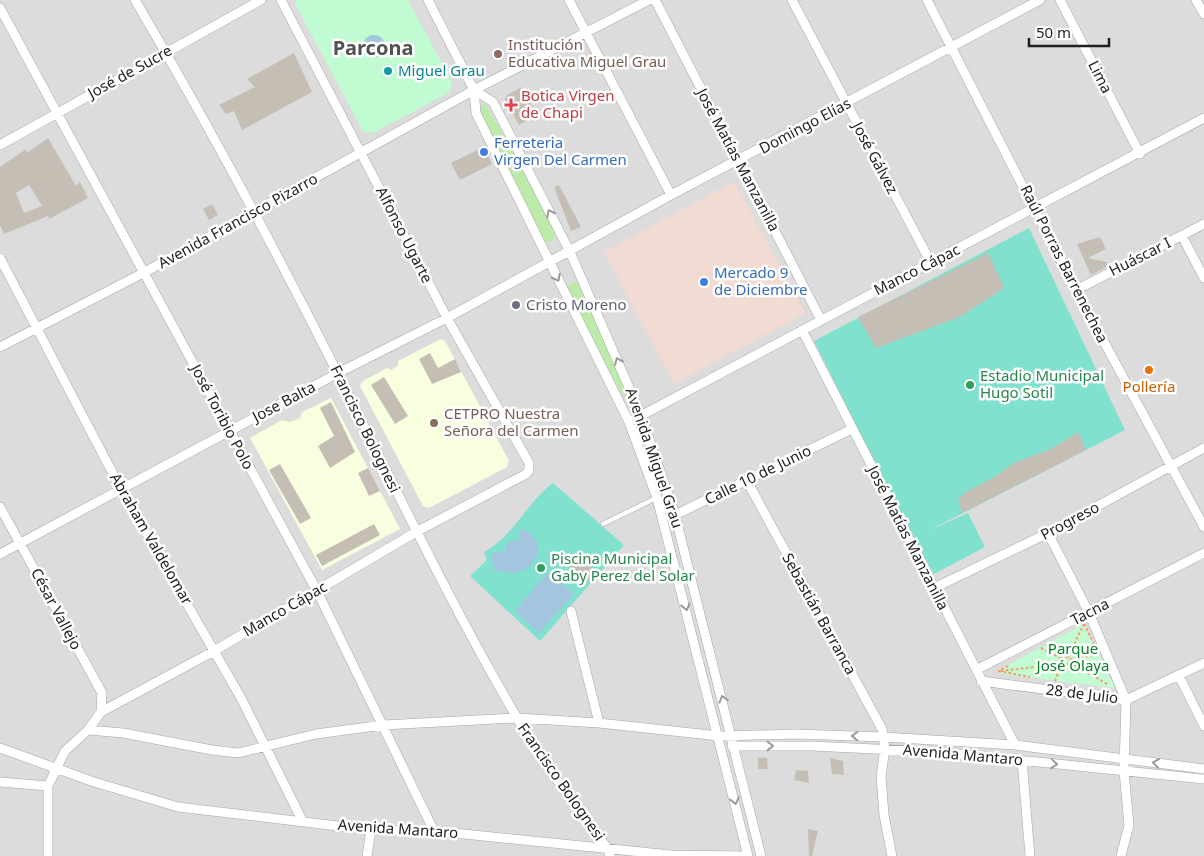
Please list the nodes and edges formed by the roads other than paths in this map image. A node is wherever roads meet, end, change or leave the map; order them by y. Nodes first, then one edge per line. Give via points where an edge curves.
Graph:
1 (135, 0) edge
2 (261, 0) edge
3 (280, 0) edge
4 (428, 0) edge
5 (569, 0) edge
6 (649, 0) edge
7 (655, 0) edge
8 (792, 0) edge
9 (927, 0) edge
10 (1040, 0) edge
11 (1060, 0) edge
12 (1196, 0) edge
13 (0, 8) edge
14 (1204, 14) edge
15 (587, 32) junction
16 (952, 47) junction
17 (166, 52) junction
18 (474, 90) junction
19 (846, 104) junction
20 (58, 112) junction
21 (1204, 118) edge
22 (0, 145) edge
23 (362, 153) junction
24 (1140, 154) junction
25 (739, 160) junction
26 (671, 195) junction
27 (1036, 208) junction
28 (253, 212) junction
29 (1204, 224) edge
30 (1182, 236) junction
31 (570, 252) junction
32 (0, 258) edge
33 (548, 262) junction
34 (931, 263) junction
35 (145, 272) junction
36 (1204, 278) edge
37 (1076, 290) junction
38 (447, 318) junction
39 (822, 320) junction
40 (36, 328) junction
41 (802, 330) junction
42 (0, 347) edge
43 (338, 373) junction
44 (641, 415) junction
45 (629, 422) junction
46 (852, 428) junction
47 (229, 432) junction
48 (1204, 448) edge
49 (1172, 466) junction
50 (529, 470) joint
51 (747, 481) junction
52 (121, 489) junction
53 (658, 498) junction
54 (0, 507) edge
55 (675, 515) junction
56 (664, 520) junction
57 (603, 524) dead end
58 (1204, 526) edge
59 (416, 532) junction
60 (1048, 533) junction
61 (20, 542) junction
62 (1204, 553) edge
63 (0, 554) edge
64 (934, 588) junction
65 (317, 591) junction
66 (571, 611) dead end
67 (1089, 613) junction
68 (214, 651) junction
69 (1204, 662) edge
70 (976, 670) junction
71 (1179, 676) junction
72 (981, 681) junction
73 (1126, 700) junction
74 (101, 712) junction
75 (517, 718) junction
76 (599, 723) junction
77 (383, 725) junction
78 (1204, 726) edge
79 (88, 730) junction
80 (733, 736) junction
81 (883, 737) junction
82 (720, 741) junction
83 (1015, 745) junction
84 (265, 746) junction
85 (735, 746) junction
86 (0, 748) edge
87 (885, 749) junction
88 (1022, 760) junction
89 (1125, 760) junction
90 (56, 766) junction
91 (1204, 769) edge
92 (1124, 771) junction
93 (1204, 779) edge
94 (0, 782) edge
95 (48, 786) junction
96 (302, 820) junction
97 (371, 830) junction
98 (434, 831) junction
99 (609, 852) edge
100 (48, 856) edge
101 (367, 856) edge
102 (747, 856) edge
103 (761, 856) edge
104 (892, 856) edge
105 (1030, 856) edge
106 (1121, 856) edge

1 - 17 street, Francisco Bolognesi
2 - 17 street, José de Sucre
3 - 23 street, Alfonso Ugarte
4 - 18 street, Avenida Miguel Grau
5 - 15 street
6 - 15 street, Avenida Francisco Pizarro
7 - 25 street, José Matías Manzanilla
8 - 19 street, José Gálvez
9 - 16 street, Raúl Porras Barrenechea
10 - 16 street, Domingo Elías
11 - 24 street, Lima
12 - 14 street
13 - 20 street, José Toribio Polo
15 - 18 street, Avenida Francisco Pizarro
15 - 26 street
16 - 19 street, Domingo Elías
16 - 27 street, Raúl Porras Barrenechea
17 - 20 street, José de Sucre
17 - 28 street, Francisco Bolognesi
18 - 23 street, Avenida Francisco Pizarro
31 -> 18 street, Avenida Miguel Grau via 493,102
18 - 33 street, Avenida Miguel Grau via 476,113
19 - 25 street, Domingo Elías
19 - 34 street, José Gálvez
20 - 22 street, José de Sucre
20 - 35 street, José Toribio Polo
21 - 24 street, Manco Cápac
23 - 28 street, Avenida Francisco Pizarro
23 - 38 street, Alfonso Ugarte
24 - 27 street, Manco Cápac
25 - 26 street, Domingo Elías
25 - 39 street, José Matías Manzanilla
26 - 31 street, Domingo Elías
27 - 34 street, Manco Cápac
27 - 37 street, Raúl Porras Barrenechea
28 - 35 street, Avenida Francisco Pizarro
28 - 43 street, Francisco Bolognesi
29 - 30 street, Huáscar I
30 - 36 street
30 - 37 street, Huáscar I
31 - 33 street, Jose Balta
44 -> 31 street, Avenida Miguel Grau
32 - 40 street, Abraham Valdelomar
33 - 38 street, Jose Balta
33 -> 45 street, Avenida Miguel Grau
34 - 39 street, Manco Cápac
35 - 40 street, Avenida Francisco Pizarro
35 - 47 street, José Toribio Polo
37 - 49 street, Raúl Porras Barrenechea
38 - 43 street, Jose Balta
38 - 50 street, Alfonso Ugarte
39 - 41 street, Manco Cápac
40 - 42 street, Avenida Francisco Pizarro
40 - 52 street, Abraham Valdelomar
41 - 44 street, Manco Cápac
41 - 46 street, José Matías Manzanilla
43 - 47 street, Jose Balta
43 - 59 street, Francisco Bolognesi
44 - 45 street, Manco Cápac
44 - 55 street, Avenida Miguel Grau
45 - 53 street, Avenida Miguel Grau
46 - 51 street, Calle 10 de Junio
46 - 64 street, José Matías Manzanilla
47 - 52 street, Jose Balta
47 - 65 street, José Toribio Polo
48 - 49 street, Progreso
49 - 58 street, Raúl Porras Barrenechea
49 - 60 street, Progreso
50 - 59 street, Manco Cápac
51 - 55 street, Calle 10 de Junio
51 - 81 street, Sebastián Barranca via 882,729
52 - 61 street, Jose Balta
52 - 68 street, Abraham Valdelomar
53 - 56 street, Avenida Miguel Grau
53 - 57 lane
54 - 61 street, César Vallejo
55 - 56 street, Calle 10 de Junio
80 -> 55 street, Avenida Miguel Grau
56 -> 82 street, Avenida Miguel Grau
59 - 65 street, Manco Cápac
59 - 75 street, Francisco Bolognesi
60 - 64 street, Progreso
60 - 67 street
61 - 63 street, Jose Balta
61 - 74 street, César Vallejo via 102,693
62 - 67 street, Tacna
64 - 70 street, José Matías Manzanilla
65 - 68 street, Manco Cápac
65 - 77 street, José Toribio Polo
66 - 76 street
67 - 70 street, Tacna
67 - 73 street
68 - 74 street, Manco Cápac
68 - 84 street, Abraham Valdelomar
69 - 71 street, 28 de Julio
70 - 72 street, José Matías Manzanilla
71 - 73 street, 28 de Julio
71 - 78 street
72 - 73 street, 28 de Julio
72 - 83 street, José Matías Manzanilla
73 - 89 street
74 - 79 street, Manco Cápac
75 - 76 street, Avenida Mantaro
75 - 77 street, Avenida Mantaro
75 - 99 street, Francisco Bolognesi via 564,791
76 - 82 street, Avenida Mantaro
77 - 84 street, Avenida Mantaro via 316,734
77 - 98 street, José Toribio Polo
79 - 84 street, Avenida Mantaro via 238,753
79 - 90 street, Manco Cápac via 65,752
81 -> 80 street
80 - 82 street
80 - 85 street, Avenida Miguel Grau
81 - 83 street
81 - 87 street, Sebastián Barranca
82 - 85 street, Avenida Mantaro
82 -> 102 street, Avenida Miguel Grau
83 - 89 street
84 - 96 street, Abraham Valdelomar
85 -> 87 street, Avenida Mantaro
85 - 103 street, Avenida Miguel Grau
86 - 90 street, Avenida Mantaro
87 - 88 street, Avenida Mantaro
87 - 104 street, Sebastián Barranca via 881,776
88 -> 92 street, Avenida Mantaro
88 - 105 street
91 -> 89 street
89 - 92 street
90 - 95 street, Manco Cápac
90 - 96 street, Avenida Mantaro via 94,782 178,807
92 - 93 street, Avenida Mantaro
92 - 106 street via 1129,825
94 - 95 street
95 - 100 street
96 - 97 street, Avenida Mantaro
97 - 98 street, Avenida Mantaro
97 - 101 street
98 - 99 street, Avenida Mantaro
99 - 102 street, Avenida Mantaro

